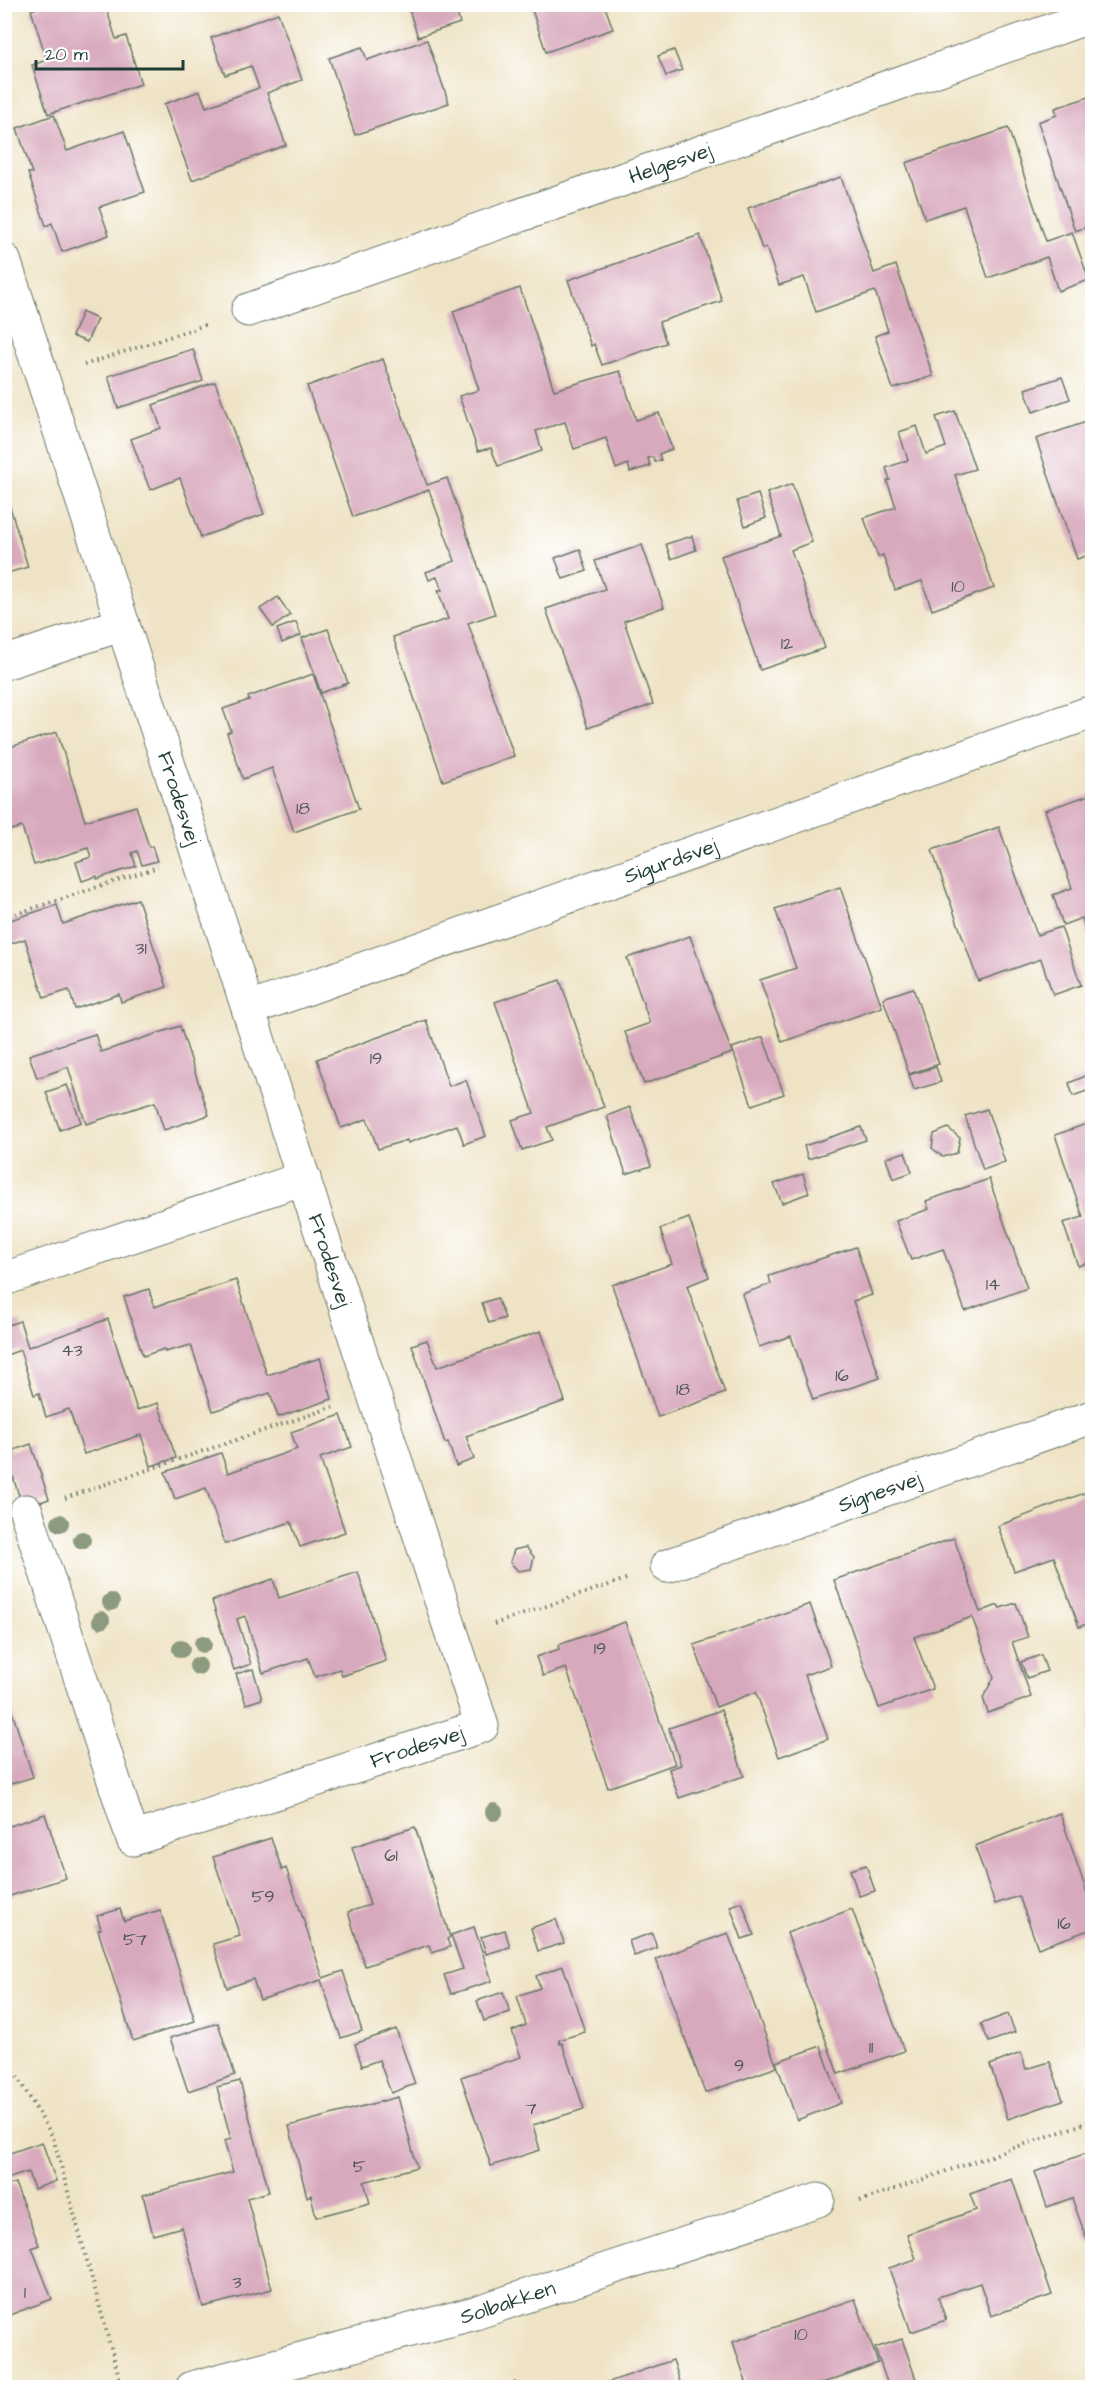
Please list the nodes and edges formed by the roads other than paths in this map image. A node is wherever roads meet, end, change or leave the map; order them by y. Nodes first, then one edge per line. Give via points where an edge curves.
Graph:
1 (1092, 16) edge
2 (4, 260) edge
3 (248, 310) road end
4 (123, 624) junction
5 (4, 663) edge
6 (1092, 712) edge
7 (249, 1009) junction
8 (304, 1178) junction
9 (4, 1279) edge
10 (1092, 1418) edge
11 (26, 1511) road end
12 (667, 1566) road end
13 (818, 2200) road end
14 (192, 2388) edge

1 - 3 street, Helgesvej
2 - 4 street, Frodesvej
4 - 5 street
4 - 7 street, Frodesvej
6 - 7 street, Sigurdsvej
7 - 8 street, Frodesvej
8 - 9 street
8 - 11 street, Frodesvej via 482,1726 133,1839
10 - 12 street, Signesvej
13 - 14 street, Solbakken via 475,2313

